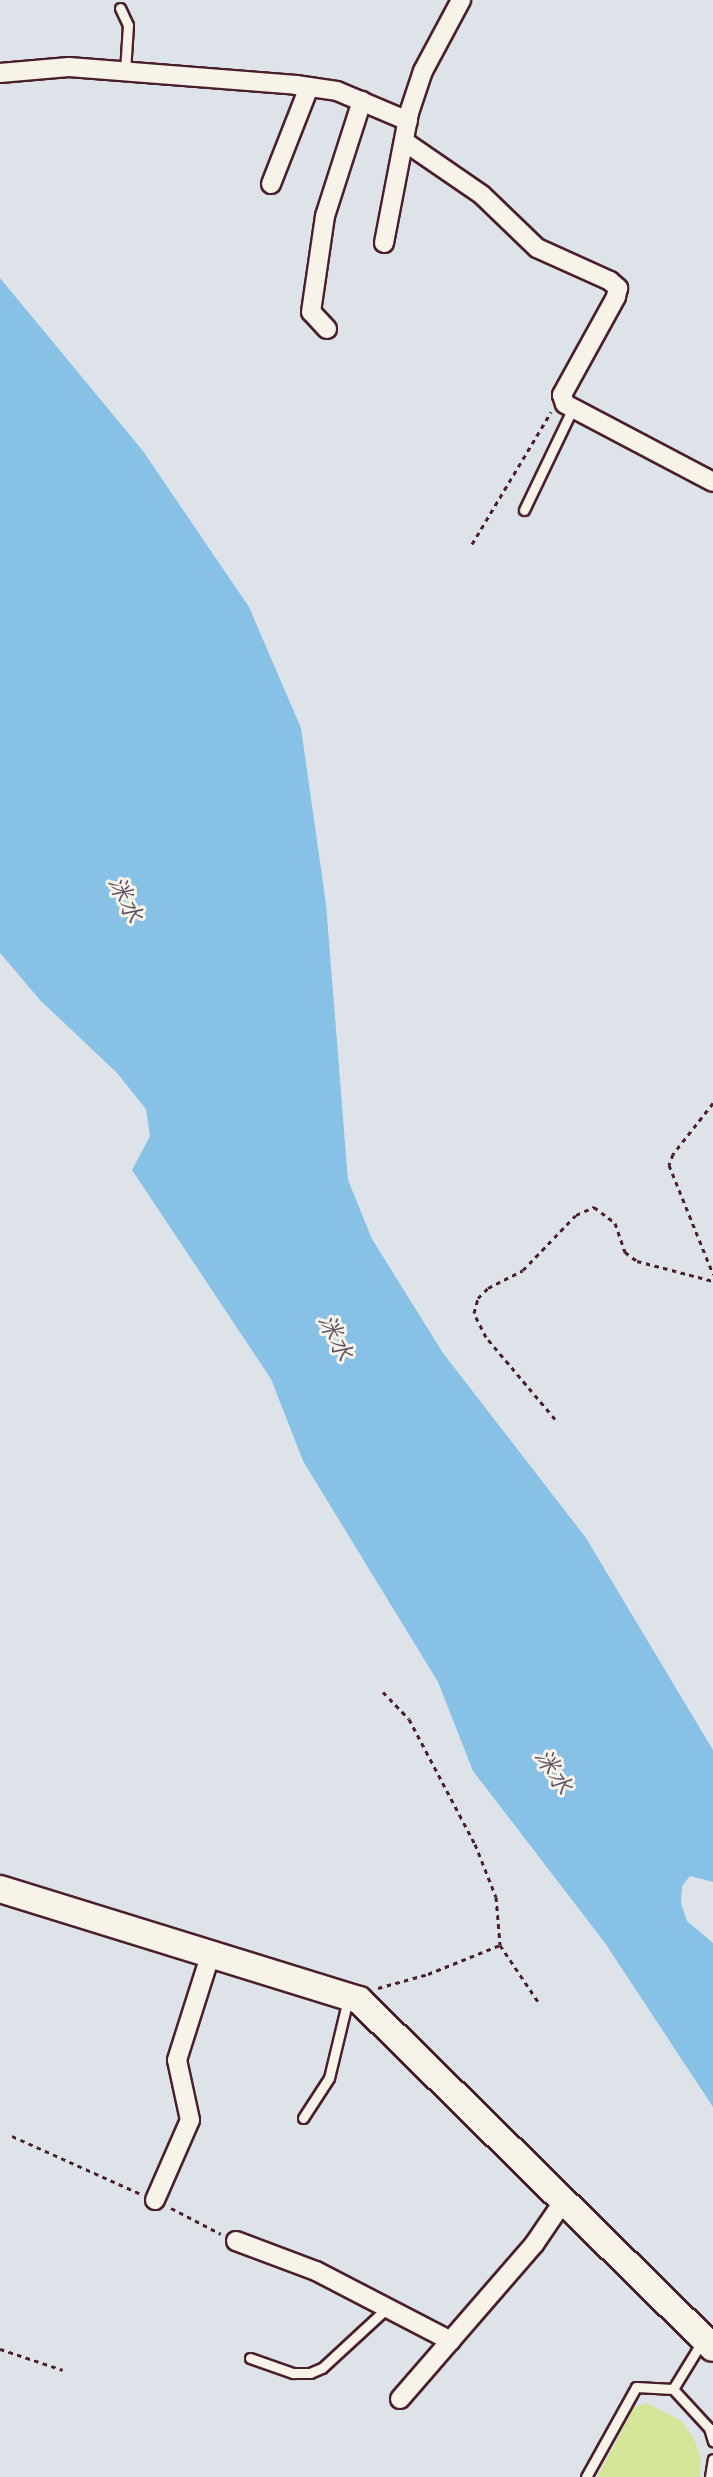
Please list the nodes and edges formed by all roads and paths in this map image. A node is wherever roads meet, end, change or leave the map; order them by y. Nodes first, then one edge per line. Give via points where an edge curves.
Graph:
1 (461, 0) edge
2 (120, 8) dead end
3 (125, 72) junction
4 (0, 73) edge
5 (309, 87) junction
6 (362, 101) junction
7 (408, 121) junction
8 (405, 142) junction
9 (271, 184) dead end
10 (384, 243) dead end
11 (327, 329) dead end
12 (567, 403) junction
13 (713, 482) edge
14 (524, 510) dead end
15 (472, 544) dead end
16 (713, 1103) edge
17 (713, 1274) edge
18 (713, 1281) edge
19 (555, 1419) dead end
20 (383, 1692) dead end
21 (0, 1890) edge
22 (500, 1945) junction
23 (210, 1956) junction
24 (349, 1996) junction
25 (538, 2003) dead end
26 (303, 2118) dead end
27 (12, 2136) dead end
28 (565, 2199) junction
29 (155, 2200) junction
30 (236, 2241) joint
31 (387, 2308) junction
32 (451, 2341) junction
33 (708, 2343) edge
34 (0, 2349) edge
35 (250, 2358) dead end
36 (63, 2370) dead end
37 (674, 2389) junction
38 (400, 2399) dead end
39 (713, 2441) edge
40 (713, 2459) edge
41 (586, 2477) edge
42 (710, 2477) edge

1 - 7 street via 423,71
2 - 3 lane via 128,25
3 - 4 street via 69,67
3 - 5 street
5 - 6 street via 337,91
5 - 9 street
6 - 7 street
6 - 11 street via 325,216 311,312
7 - 8 street
8 - 10 street via 394,179
8 - 12 street via 482,195 537,248 610,280 618,288
12 - 13 street
12 - 14 lane
12 - 15 path via 532,437
16 - 17 path via 673,1154 669,1165
18 - 19 path via 637,1261 625,1252 615,1223 594,1207 576,1215 523,1270 488,1288 478,1298 474,1313 486,1337
20 - 22 path via 409,1719 475,1845 496,1897
21 - 23 street
22 - 24 path via 428,1974
22 - 25 path
23 - 24 street
23 - 29 street via 177,2060 190,2120
24 - 26 lane via 329,2078
24 - 28 street via 369,2007
27 - 29 path
28 - 32 street via 535,2243
28 - 33 street
29 - 30 path
30 - 31 street via 316,2271
31 - 32 street
31 - 35 lane via 322,2368 310,2373 293,2373
32 - 38 street
33 - 37 lane
34 - 36 path
37 - 39 lane via 709,2428
37 - 41 lane via 636,2387
40 - 42 lane

